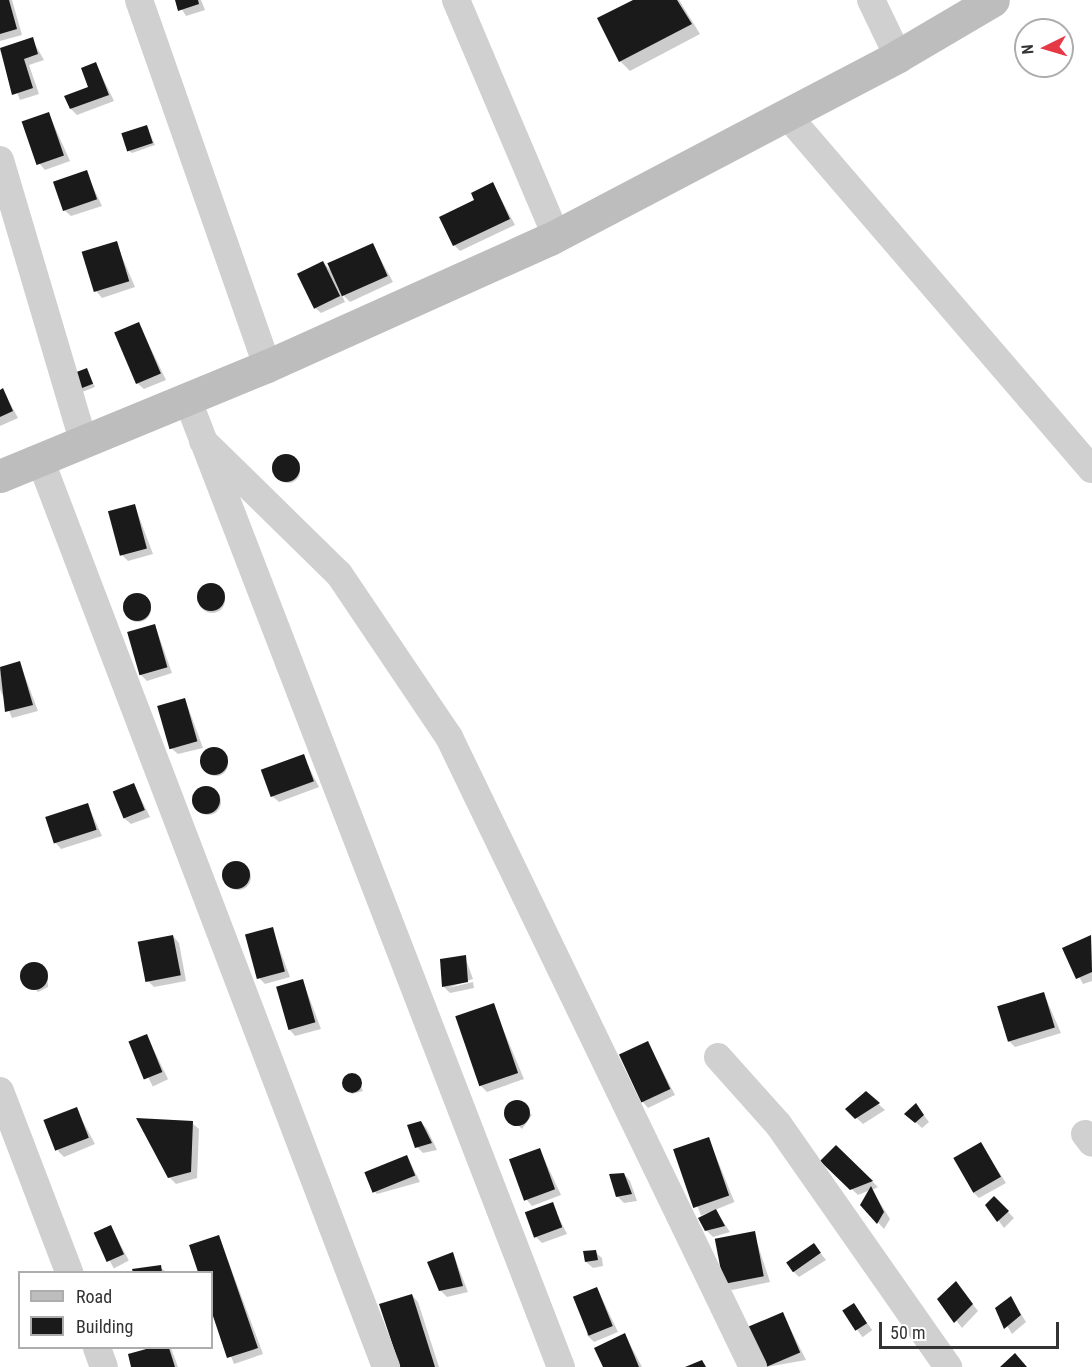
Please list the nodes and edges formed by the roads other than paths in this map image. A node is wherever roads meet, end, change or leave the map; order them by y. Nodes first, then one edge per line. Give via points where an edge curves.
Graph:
1 (139, 0) edge
2 (456, 0) edge
3 (871, 0) edge
4 (993, 0) edge
5 (898, 56) junction
6 (787, 115) junction
7 (0, 160) edge
8 (556, 236) junction
9 (267, 366) junction
10 (187, 398) junction
11 (83, 441) junction
12 (203, 441) junction
13 (40, 459) junction
14 (1092, 469) edge
15 (0, 476) edge
16 (718, 1057) dead end
17 (0, 1091) edge
18 (69, 1271) edge
19 (98, 1349) edge
20 (104, 1367) edge
21 (386, 1367) edge
22 (561, 1367) edge
23 (753, 1367) edge
24 (948, 1367) edge

1 - 9 street
2 - 8 street
3 - 5 street
4 - 5 street
5 - 6 street
6 - 8 street
6 - 14 street
7 - 11 street
8 - 9 street
9 - 10 street
10 - 11 street
10 - 12 street
11 - 13 street
12 - 22 street
12 - 23 street via 339,574 449,737
13 - 15 street
13 - 21 street
16 - 24 street via 778,1125
17 - 18 street
19 - 20 street

